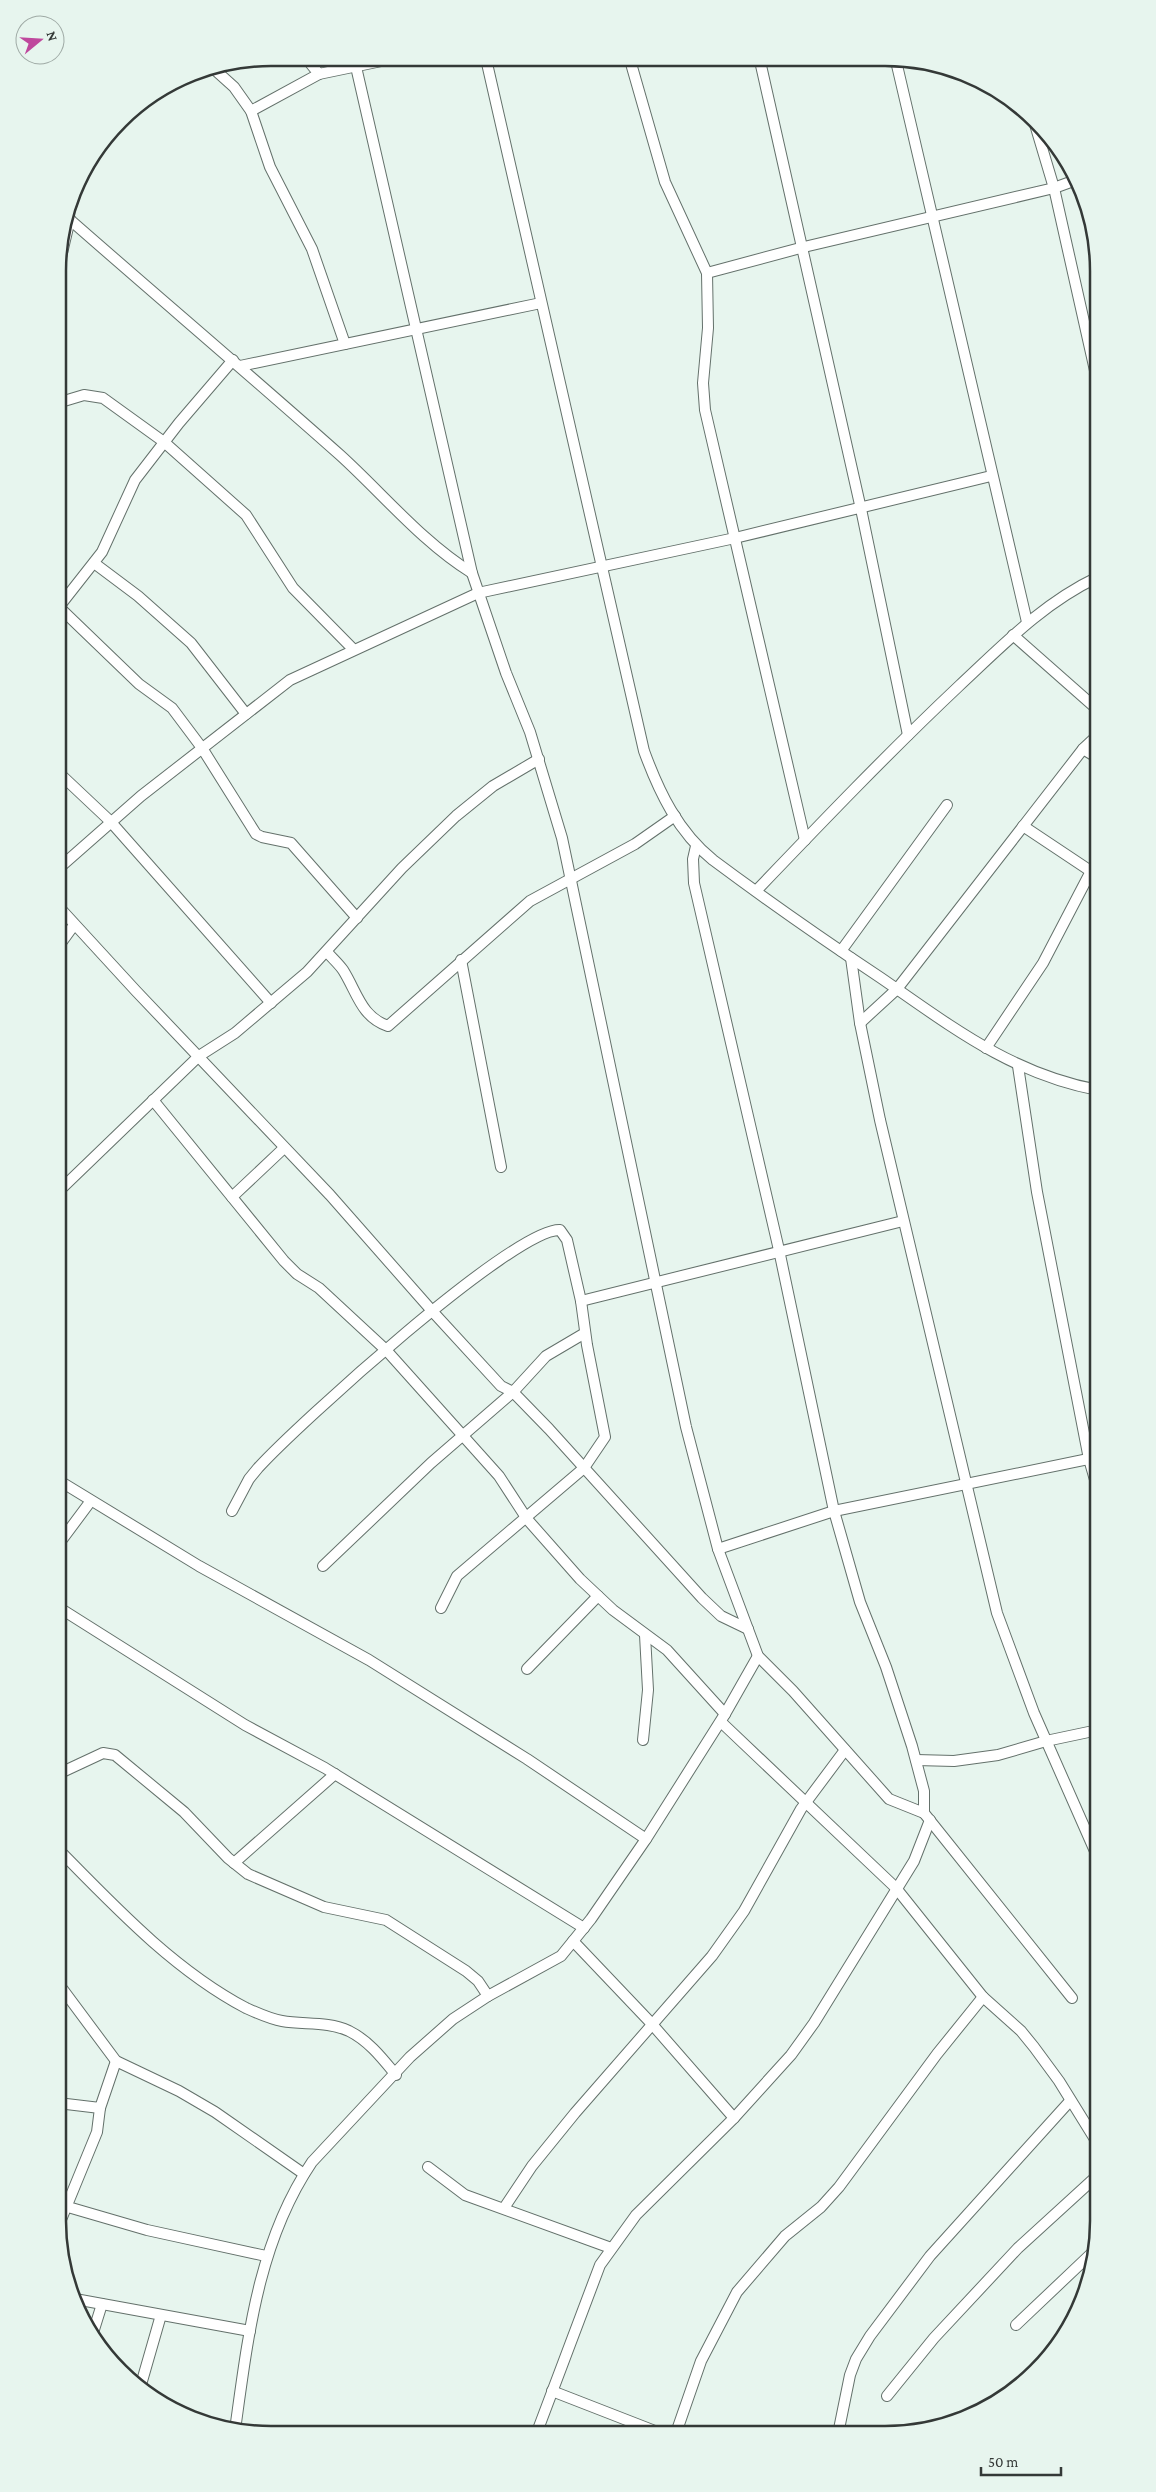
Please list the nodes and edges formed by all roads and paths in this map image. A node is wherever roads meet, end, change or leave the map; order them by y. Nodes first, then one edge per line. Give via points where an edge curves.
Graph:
1 (312, 66) edge
2 (343, 66) edge
3 (356, 66) edge
4 (488, 66) edge
5 (632, 66) edge
6 (761, 66) edge
7 (897, 67) edge
8 (218, 73) edge
9 (319, 74) junction
10 (251, 111) junction
11 (1038, 135) edge
12 (1070, 182) edge
13 (1054, 188) junction
14 (933, 216) junction
15 (72, 222) edge
16 (804, 247) junction
17 (707, 273) junction
18 (541, 303) junction
19 (414, 329) junction
20 (345, 344) junction
21 (1090, 348) edge
22 (236, 363) junction
23 (66, 400) edge
24 (164, 442) junction
25 (991, 476) junction
26 (862, 509) junction
27 (735, 538) junction
28 (94, 563) junction
29 (601, 566) junction
30 (472, 573) junction
31 (1090, 581) edge
32 (478, 593) junction
33 (66, 597) edge
34 (66, 615) edge
35 (1026, 622) junction
36 (1013, 635) junction
37 (353, 649) junction
38 (1090, 703) edge
39 (246, 714) junction
40 (908, 735) junction
41 (1090, 742) edge
42 (202, 748) junction
43 (1083, 749) junction
44 (1090, 753) edge
45 (539, 759) junction
46 (66, 780) edge
47 (947, 806) dead end
48 (675, 816) junction
49 (110, 821) junction
50 (1023, 826) junction
51 (805, 840) junction
52 (696, 846) junction
53 (66, 862) edge
54 (1090, 870) edge
55 (571, 879) junction
56 (1090, 882) edge
57 (756, 891) junction
58 (66, 916) edge
59 (357, 918) junction
60 (74, 925) junction
61 (66, 936) edge
62 (841, 951) junction
63 (327, 952) junction
64 (851, 958) junction
65 (461, 960) junction
66 (897, 989) junction
67 (271, 1003) junction
68 (860, 1023) junction
69 (986, 1048) junction
70 (199, 1056) junction
71 (1018, 1066) junction
72 (1090, 1089) edge
73 (153, 1100) junction
74 (284, 1148) junction
75 (502, 1167) dead end
76 (66, 1184) edge
77 (232, 1197) junction
78 (903, 1221) junction
79 (779, 1250) junction
80 (656, 1283) junction
81 (581, 1300) junction
82 (433, 1312) junction
83 (585, 1333) junction
84 (386, 1351) junction
85 (513, 1392) junction
86 (462, 1435) junction
87 (1090, 1439) edge
88 (1090, 1459) edge
89 (584, 1468) junction
90 (964, 1484) junction
91 (66, 1486) edge
92 (90, 1502) junction
93 (232, 1511) dead end
94 (834, 1511) junction
95 (527, 1519) junction
96 (66, 1534) edge
97 (718, 1549) junction
98 (323, 1566) dead end
99 (598, 1596) junction
100 (441, 1608) dead end
101 (66, 1612) edge
102 (748, 1629) junction
103 (645, 1635) junction
104 (758, 1656) junction
105 (527, 1669) dead end
106 (723, 1718) junction
107 (1090, 1732) edge
108 (643, 1740) dead end
109 (1046, 1741) junction
110 (845, 1750) junction
111 (916, 1760) junction
112 (66, 1770) edge
113 (335, 1774) junction
114 (807, 1802) junction
115 (927, 1817) junction
116 (646, 1839) junction
117 (1090, 1840) edge
118 (66, 1858) edge
119 (234, 1863) junction
120 (896, 1888) junction
121 (584, 1928) junction
122 (573, 1942) junction
123 (66, 1994) edge
124 (488, 1996) junction
125 (983, 1997) junction
126 (1072, 1998) dead end
127 (652, 2023) junction
128 (116, 2061) junction
129 (396, 2075) junction
130 (1070, 2102) junction
131 (66, 2104) edge
132 (100, 2108) junction
133 (734, 2118) junction
134 (1090, 2132) edge
135 (428, 2167) dead end
136 (304, 2174) junction
137 (1090, 2182) edge
138 (68, 2206) junction
139 (504, 2208) junction
140 (66, 2210) edge
141 (610, 2248) junction
142 (266, 2256) junction
143 (1086, 2258) edge
144 (83, 2300) edge
145 (102, 2304) junction
146 (161, 2315) junction
147 (95, 2325) edge
148 (1016, 2325) dead end
149 (250, 2331) junction
150 (142, 2380) edge
151 (552, 2391) junction
152 (887, 2396) dead end
153 (236, 2423) edge
154 (538, 2426) edge
155 (642, 2426) edge
156 (678, 2426) edge
157 (840, 2426) edge

1 - 9 street
2 - 9 street
3 - 19 street
4 - 18 street
5 - 17 street via 665,182
6 - 16 street
7 - 14 street
8 - 10 street via 239,93
9 - 10 street
10 - 20 street via 270,167 312,249
11 - 13 street
12 - 13 street
13 - 14 street
13 - 21 street
14 - 16 street
14 - 25 street
15 - 22 street
16 - 17 street
16 - 26 street
17 - 27 street via 704,396
18 - 19 street
18 - 29 street
19 - 20 street
19 - 30 street
20 - 22 street
22 - 24 street
22 - 30 street via 359,472 440,551
23 - 24 street via 84,395 103,398
24 - 28 street via 129,490 113,531
24 - 37 street via 246,515 292,588
25 - 26 street
25 - 35 street
26 - 27 street
26 - 40 street
27 - 29 street
27 - 51 street
28 - 33 street
28 - 39 street via 138,596 191,643
29 - 32 street
29 - 48 street via 644,751 655,781
30 - 32 street
31 - 35 street
32 - 37 street
32 - 45 street
34 - 42 street via 139,684 172,708
35 - 36 street
36 - 38 street
36 - 40 street
37 - 39 street via 290,680
39 - 42 street
40 - 51 street
41 - 43 street
42 - 49 street
42 - 59 street via 256,834 291,844
43 - 44 street
43 - 50 street
45 - 55 street
45 - 59 street via 494,786 456,816 402,868
46 - 49 street
47 - 62 street
48 - 52 street
48 - 55 street via 635,844
49 - 53 street
49 - 67 street
50 - 54 street
50 - 66 street
51 - 57 street
52 - 57 street
52 - 79 street via 694,883
55 - 65 street via 523,906
55 - 80 street
56 - 69 street via 1043,963
57 - 62 street
58 - 60 street
59 - 63 street
60 - 61 street
60 - 70 street
62 - 64 street
63 - 65 street via 343,970 363,1008 379,1023 388,1026
63 - 67 street
64 - 66 street
64 - 68 street
65 - 75 street
66 - 68 street
66 - 69 street
67 - 70 street via 236,1032
68 - 78 street
69 - 71 street
70 - 73 street
70 - 74 street
71 - 72 street via 1064,1084
71 - 87 street via 1037,1192
73 - 76 street
73 - 77 street
74 - 77 street
74 - 82 street
77 - 84 street via 297,1274 319,1288
78 - 79 street
78 - 90 street
79 - 80 street
79 - 94 street
80 - 81 street
80 - 97 street via 686,1426
81 - 82 street via 567,1240 563,1232 556,1229 500,1257
81 - 83 street
82 - 84 street
82 - 85 street via 501,1386
83 - 85 street via 546,1356
83 - 89 street via 605,1437
84 - 86 street
84 - 93 street via 268,1457 249,1480
85 - 86 street
85 - 89 street
86 - 95 street via 499,1476
86 - 98 street
88 - 90 street
89 - 95 street
89 - 102 street via 702,1598 722,1616
90 - 94 street
90 - 109 street via 997,1613
91 - 92 street
92 - 96 street
92 - 116 street via 370,1660
94 - 97 street
94 - 111 street via 860,1602 889,1675
95 - 99 street
95 - 100 street via 457,1576
97 - 102 street
99 - 103 street
99 - 105 street
101 - 113 street via 245,1725
102 - 104 street
103 - 106 street via 682,1665
103 - 108 street via 648,1690
104 - 106 street
104 - 110 street
106 - 114 street
106 - 116 street
107 - 109 street
109 - 111 street via 998,1756
109 - 117 street
110 - 114 street
110 - 115 street via 889,1799
111 - 115 street
112 - 119 street via 103,1753 115,1755 184,1812
113 - 119 street
113 - 121 street
114 - 120 street
114 - 127 street via 744,1911 706,1963
115 - 120 street via 914,1861
115 - 126 street
116 - 121 street
118 - 129 street via 120,1912 213,1988 268,2017 348,2031 376,2051
119 - 124 street via 261,1881 324,1907 375,1917 396,1926 466,1971
120 - 125 street
120 - 133 street via 792,2055
121 - 122 street
122 - 124 street via 561,1956
122 - 127 street
123 - 128 street
124 - 129 street via 434,2035
125 - 130 street via 1021,2031 1059,2081
125 - 156 street via 839,2187 821,2207 785,2236 737,2292 701,2361
127 - 133 street
127 - 139 street via 532,2166
128 - 132 street
128 - 136 street via 215,2112
129 - 136 street via 318,2155
130 - 134 street
130 - 157 street via 930,2256 870,2336 850,2375
131 - 132 street
132 - 138 street via 96,2132
133 - 141 street via 636,2215
135 - 139 street via 465,2194
136 - 142 street via 277,2225
137 - 152 street via 1018,2248 934,2338
138 - 140 street
138 - 142 street via 147,2230
139 - 141 street
141 - 151 street via 600,2265
142 - 149 street
143 - 148 street
144 - 145 street
145 - 146 street
145 - 147 street
146 - 149 street
146 - 150 street
149 - 153 street
151 - 154 street
151 - 155 street

